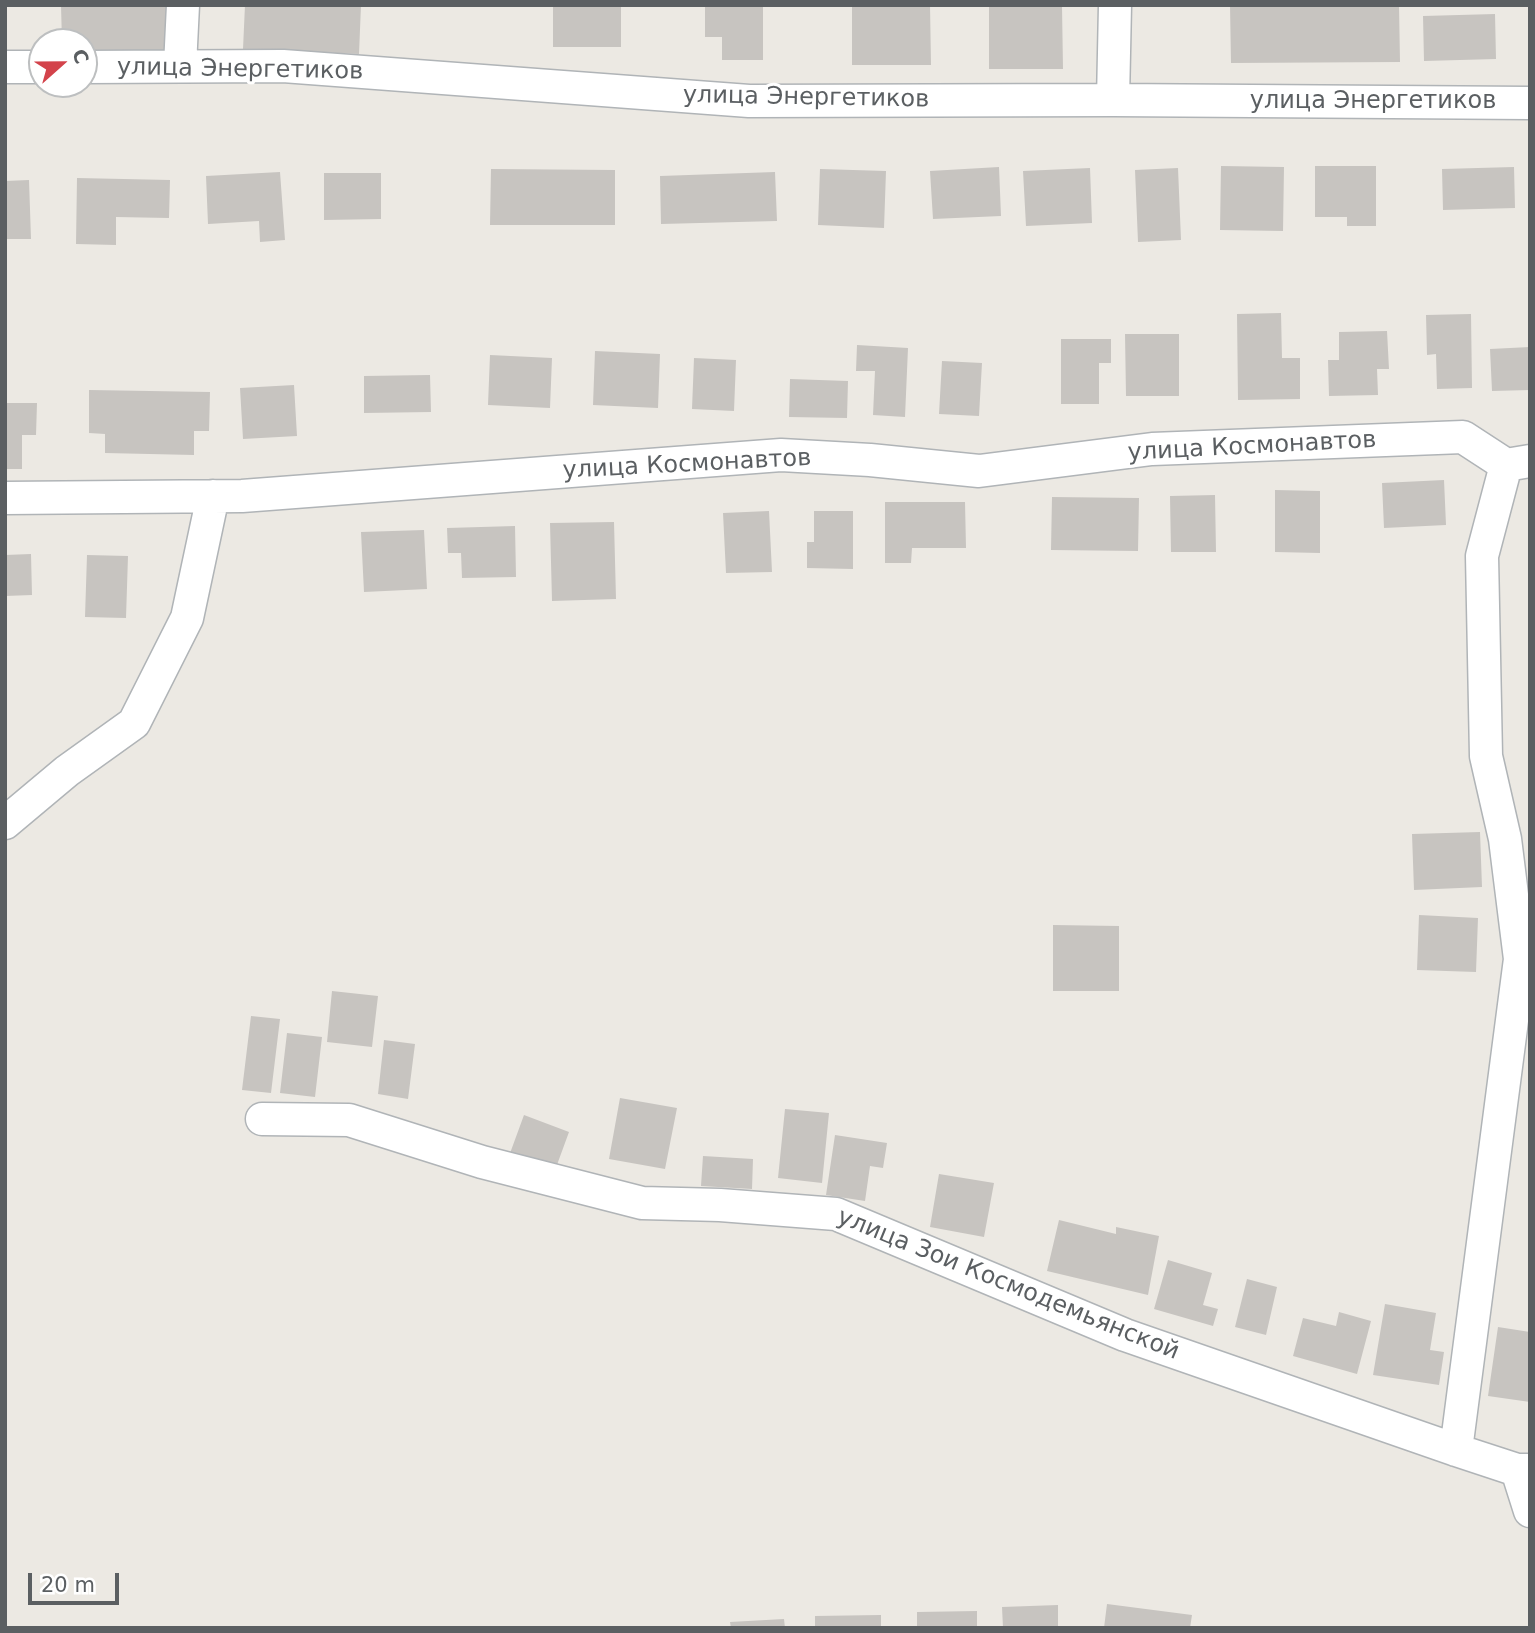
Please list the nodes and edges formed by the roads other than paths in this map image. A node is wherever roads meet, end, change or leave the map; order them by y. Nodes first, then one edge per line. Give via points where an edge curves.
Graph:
1 (183, 5) edge
2 (1115, 5) edge
3 (98, 66) edge
4 (180, 66) junction
5 (5, 67) edge
6 (28, 67) edge
7 (1114, 100) junction
8 (1530, 103) edge
9 (1518, 463) edge
10 (213, 496) junction
11 (5, 498) edge
12 (5, 823) edge
13 (262, 1119) dead end
14 (1456, 1450) junction
15 (1524, 1470) edge
16 (1530, 1511) edge

1 - 4 street
2 - 7 street
3 - 4 street, улица Энергетиков
4 - 7 street, улица Энергетиков via 283,66 749,101
5 - 6 street
7 - 8 street, улица Энергетиков
9 - 10 street, улица Космонавтов via 1462,437 1152,449 979,471 781,455
9 - 14 street via 1482,556 1486,756 1505,839 1520,959
10 - 11 street, улица Космонавтов
10 - 12 street via 187,618 134,723
13 - 14 street, улица Зои Космодемьянской via 349,1120 482,1162 642,1203 836,1214 1125,1335
14 - 15 street, улица Зои Космодемьянской
15 - 16 street

